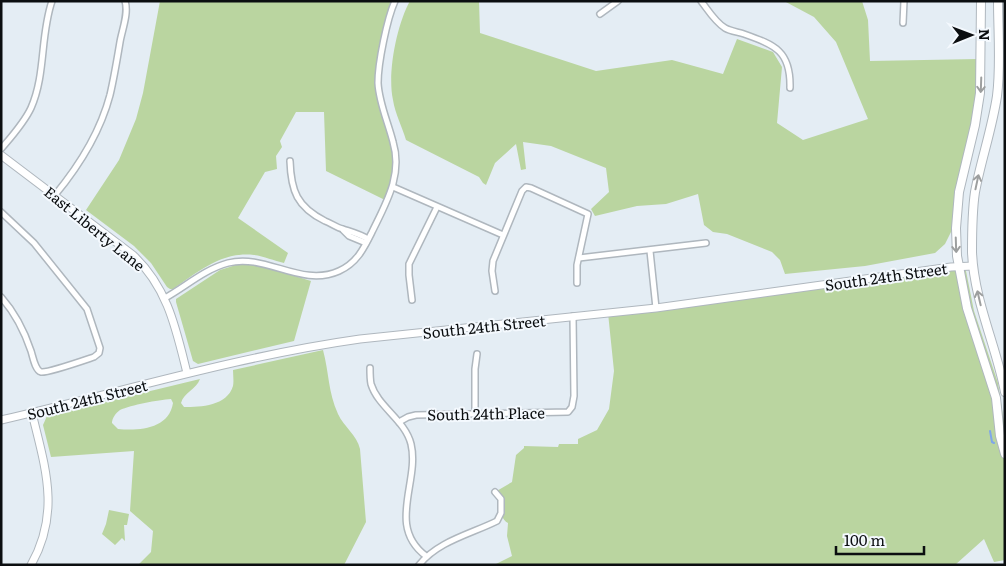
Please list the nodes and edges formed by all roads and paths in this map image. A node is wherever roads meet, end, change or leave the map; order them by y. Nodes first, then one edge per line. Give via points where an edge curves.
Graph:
1 (52, 1) edge
2 (395, 1) edge
3 (618, 1) edge
4 (701, 1) edge
5 (904, 1) edge
6 (981, 1) edge
7 (998, 1) edge
8 (125, 2) edge
9 (600, 14) dead end
10 (903, 23) dead end
11 (790, 88) dead end
12 (1, 149) edge
13 (1, 155) edge
14 (290, 161) dead end
15 (393, 187) junction
16 (55, 195) junction
17 (436, 207) junction
18 (1, 212) edge
19 (503, 235) junction
20 (367, 241) junction
21 (706, 243) dead end
22 (650, 251) junction
23 (578, 258) junction
24 (974, 266) junction
25 (959, 267) junction
26 (577, 283) dead end
27 (495, 291) dead end
28 (1, 297) edge
29 (165, 298) junction
30 (412, 300) dead end
31 (656, 308) junction
32 (572, 316) junction
33 (477, 354) dead end
34 (370, 368) dead end
35 (187, 373) junction
36 (1005, 392) edge
37 (475, 412) junction
38 (32, 413) junction
39 (1, 420) edge
40 (399, 422) junction
41 (1005, 454) edge
42 (495, 492) dead end
43 (426, 556) junction
44 (31, 565) edge
45 (418, 565) edge

1 - 12 street via 44,32 36,94 25,117
2 - 15 street via 378,83 394,145
3 - 9 street
4 - 11 street via 726,28 769,43 777,49 790,73
5 - 10 street
6 -> 25 main road via 980,93 959,192 956,228
24 -> 7 main road via 972,228 975,193 997,94
8 - 16 street via 106,107 92,142
13 - 16 street, East Liberty Lane
14 - 20 street via 291,181 299,201 310,212
15 - 17 street
15 - 20 street
16 - 29 street, East Liberty Lane via 133,255
17 - 19 street
17 - 30 street via 410,264
18 - 28 street via 34,243 82,302 91,317 99,354 41,372 19,320
19 - 23 street via 522,192 526,187 531,188 588,214
19 - 27 street via 493,261
20 - 29 street via 358,258 327,276 312,276 250,261 228,262
21 - 22 street
22 - 23 street
22 - 31 street
23 - 26 street
24 - 25 street, South 24th Street
36 -> 24 main road
25 - 31 street, South 24th Street
25 - 41 main road via 967,308 996,398
29 - 35 street, East Liberty Lane
31 - 32 street, South 24th Street
32 - 35 street, South 24th Street via 329,343
32 - 37 street, South 24th Place via 574,396 568,412
33 - 37 street
34 - 40 street via 371,384
35 - 38 street, South 24th Street
37 - 40 street, South 24th Place via 416,415
38 - 39 street, South 24th Street
38 - 44 street via 47,474 49,506 43,538
40 - 43 street via 412,446 406,514 408,531 418,550
42 - 43 street via 501,499 501,513 497,521 455,538
43 - 45 street

